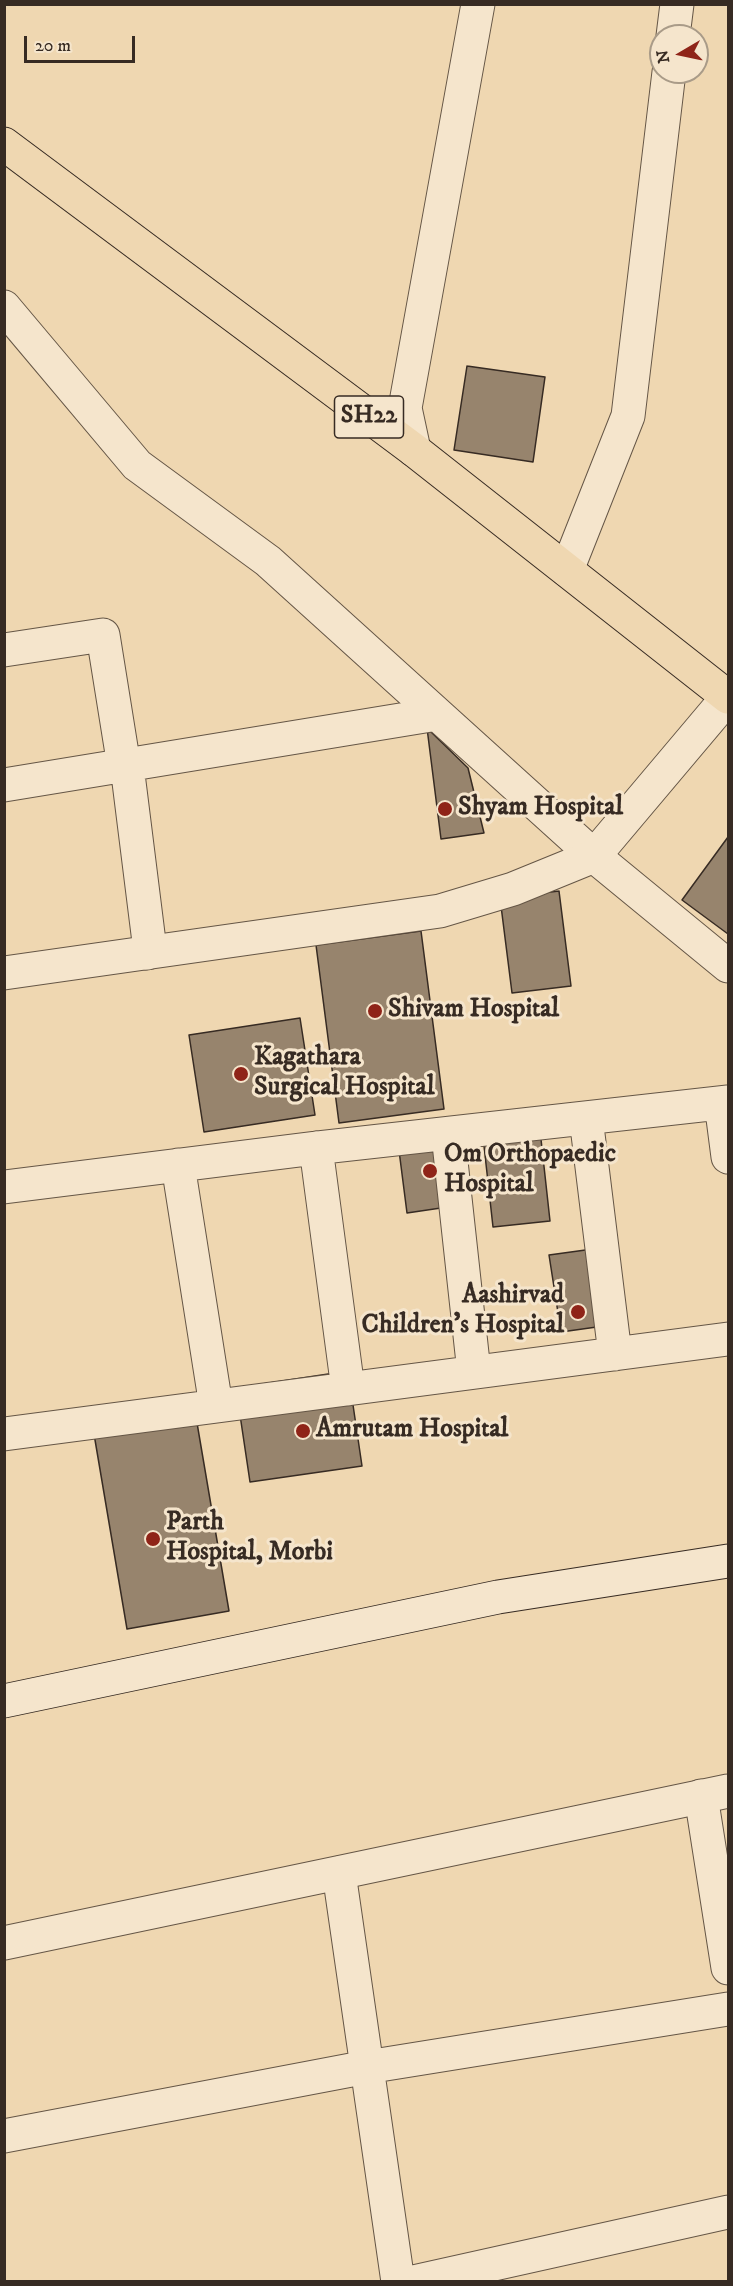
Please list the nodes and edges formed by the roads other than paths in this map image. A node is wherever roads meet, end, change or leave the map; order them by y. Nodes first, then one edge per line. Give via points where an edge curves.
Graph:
1 (478, 4) edge
2 (676, 4) edge
3 (674, 24) edge
4 (668, 84) edge
5 (4, 144) edge
6 (4, 307) edge
7 (414, 450) junction
8 (567, 570) junction
9 (4, 650) edge
10 (729, 697) edge
11 (437, 714) junction
12 (124, 766) junction
13 (4, 785) edge
14 (594, 856) junction
15 (147, 953) junction
16 (729, 966) edge
17 (4, 974) edge
18 (725, 1102) edge
19 (586, 1118) junction
20 (448, 1134) junction
21 (316, 1148) junction
22 (729, 1156) edge
23 (178, 1165) junction
24 (4, 1188) edge
25 (729, 1339) edge
26 (615, 1354) junction
27 (474, 1372) junction
28 (348, 1389) junction
29 (216, 1406) junction
30 (4, 1434) edge
31 (729, 1562) edge
32 (4, 1701) edge
33 (715, 1793) edge
34 (339, 1873) junction
35 (4, 1943) edge
36 (729, 1968) edge
37 (729, 2009) edge
38 (367, 2067) junction
39 (4, 2136) edge
40 (729, 2212) edge
41 (398, 2282) edge
42 (413, 2282) edge

1 - 7 street via 405,408
2 - 3 street
4 - 8 street via 628,416
5 - 7 main road, SH22
6 - 11 street via 137,465 268,561
7 - 8 main road, SH22
8 - 10 main road, SH22
9 - 12 street via 103,635
10 - 14 street
11 - 12 street
11 - 14 street
12 - 13 street
12 - 15 street
14 - 15 street via 513,889 440,911
14 - 16 street
15 - 17 street
18 - 19 street
18 - 22 street
19 - 20 street
19 - 26 street
20 - 21 street
20 - 27 street
21 - 23 street
21 - 28 street
23 - 24 street
23 - 29 street
25 - 26 street
26 - 27 street
27 - 28 street
28 - 29 street
29 - 30 street
31 - 32 street via 498,1598
33 - 34 street
33 - 36 street
34 - 35 street
34 - 38 street
37 - 38 street
38 - 39 street
38 - 41 street
40 - 42 street

